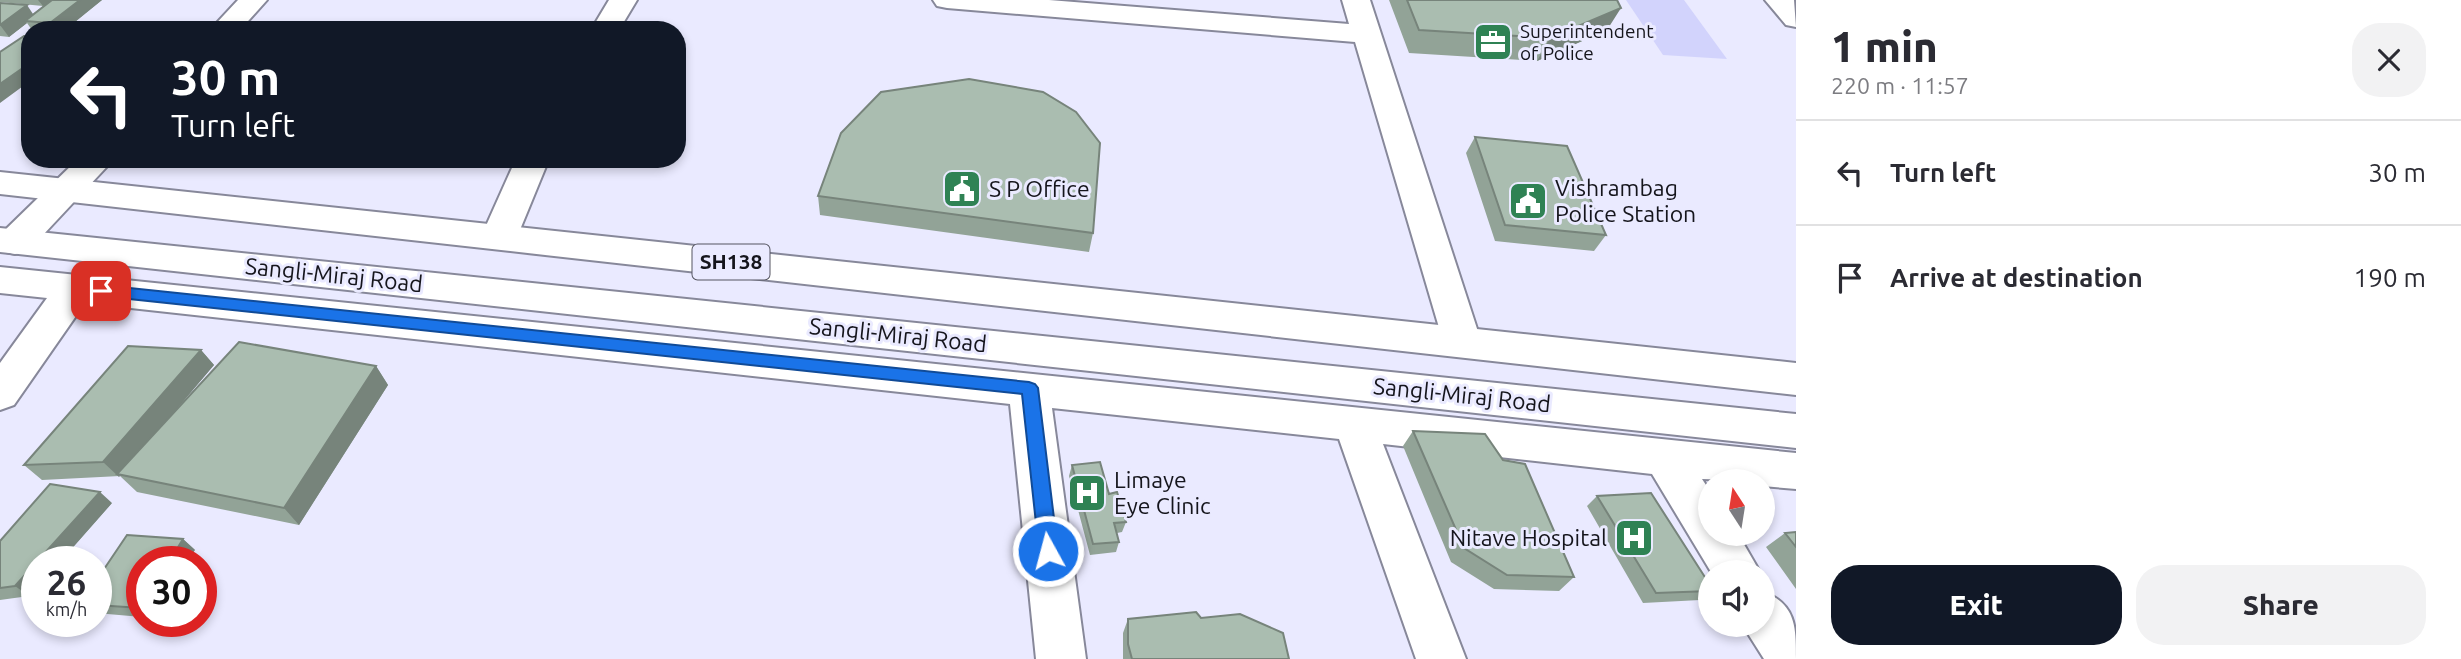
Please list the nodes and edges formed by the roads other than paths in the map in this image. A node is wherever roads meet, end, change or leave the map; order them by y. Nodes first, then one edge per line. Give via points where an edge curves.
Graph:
1 (253, 0) edge
2 (623, 0) edge
3 (947, 0) edge
4 (1356, 0) edge
5 (233, 21) edge
6 (610, 21) edge
7 (1366, 34) junction
8 (89, 168) edge
9 (529, 168) edge
10 (0, 183) edge
11 (67, 191) junction
12 (499, 237) junction
13 (8, 241) edge
14 (0, 280) edge
15 (75, 288) junction
16 (1462, 341) junction
17 (1796, 379) edge
18 (1029, 388) junction
19 (0, 394) edge
20 (1354, 423) junction
21 (1796, 432) edge
22 (1664, 456) junction
23 (1796, 471) edge
24 (1698, 511) edge
25 (1775, 634) edge
26 (1061, 659) edge
27 (1441, 659) edge
28 (1791, 659) edge

1 - 5 main road
2 - 6 main road
3 - 7 main road
4 - 7 main road
7 - 16 main road
8 - 11 main road
9 - 12 main road
10 - 11 main road, SH138
11 - 12 main road, SH138
11 - 13 main road
12 - 16 main road, SH138
13 - 21 main road, Sangli-Miraj Road
14 - 15 main road
15 - 18 main road
15 - 19 main road
16 - 17 main road
18 - 20 main road
18 - 26 main road
20 - 22 main road
20 - 27 main road
22 - 23 main road
22 - 24 main road
25 - 28 main road

